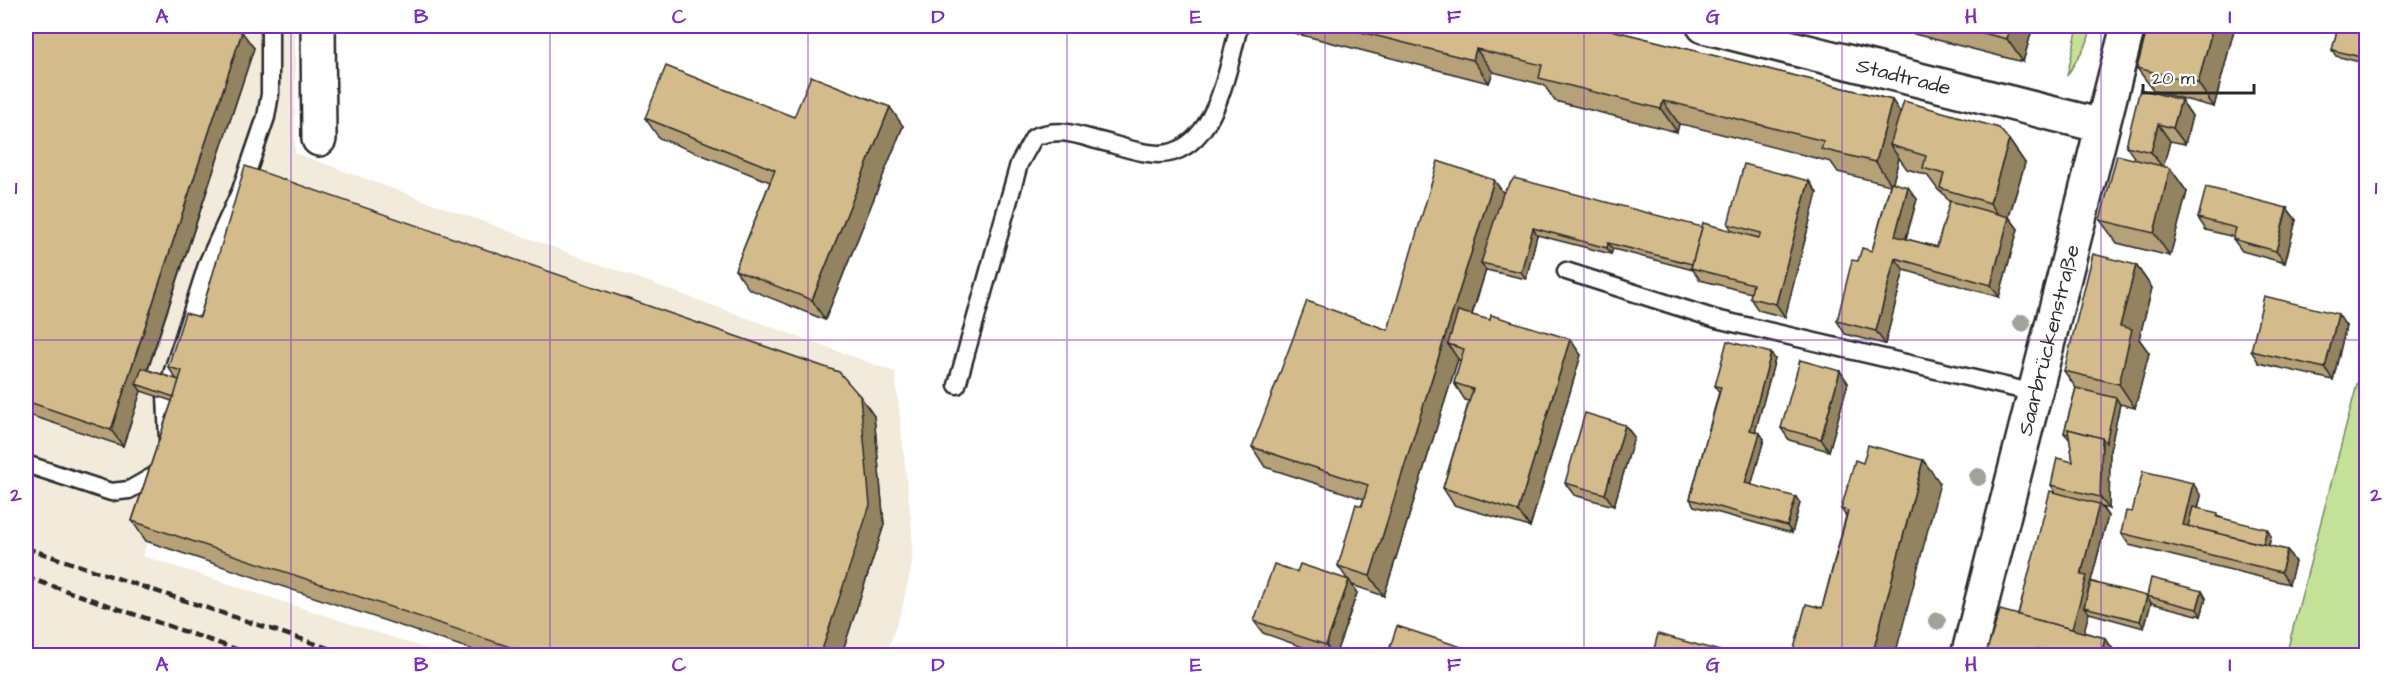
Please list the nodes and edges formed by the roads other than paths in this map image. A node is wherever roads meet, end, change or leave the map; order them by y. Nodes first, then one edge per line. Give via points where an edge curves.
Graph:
1 (270, 26) edge
2 (318, 26) edge
3 (1239, 26) edge
4 (1704, 26) edge
5 (2128, 26) edge
6 (1737, 29) edge
7 (2102, 126) junction
8 (319, 139) dead end
9 (1566, 271) dead end
10 (957, 385) dead end
11 (2035, 393) junction
12 (26, 464) edge
13 (1968, 656) edge

1 - 12 lane via 266,117 242,190 208,262 166,395 166,418 177,467 129,490 111,492
2 - 8 street
3 - 10 lane via 1222,91 1207,125 1173,152 1148,153 1052,131 1034,137 1019,164
4 - 6 street, Stadtrade
5 - 7 street, Saarbrückenstraße
6 - 7 street, Stadtrade
7 - 11 street, Saarbrückenstraße
9 - 11 lane via 1716,319
11 - 13 street, Saarbrückenstraße

